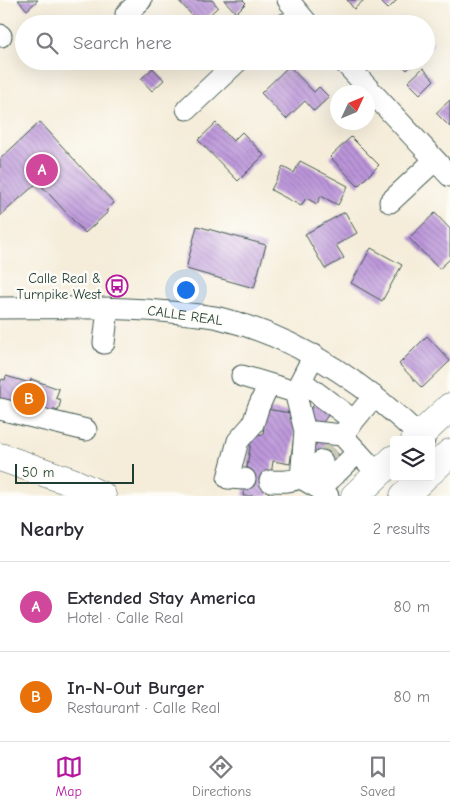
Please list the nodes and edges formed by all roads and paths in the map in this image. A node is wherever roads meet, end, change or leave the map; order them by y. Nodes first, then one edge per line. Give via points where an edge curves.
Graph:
1 (288, 0) edge
2 (300, 15) edge
3 (228, 70) edge
4 (350, 70) edge
5 (187, 109) dead end
6 (435, 160) junction
7 (450, 176) edge
8 (390, 202) dead end
9 (0, 308) edge
10 (108, 308) junction
11 (104, 343) dead end
12 (314, 355) junction
13 (242, 376) dead end
14 (269, 384) junction
15 (298, 387) junction
16 (374, 396) junction
17 (450, 407) edge
18 (0, 409) edge
19 (86, 430) dead end
20 (305, 431) junction
21 (415, 436) edge
22 (342, 443) junction
23 (435, 447) edge
24 (0, 457) edge
25 (386, 467) edge
26 (236, 478) dead end
27 (301, 478) junction
28 (270, 481) dead end
29 (414, 481) edge
30 (324, 492) edge
31 (102, 496) edge
32 (355, 496) edge
33 (404, 496) edge

1 - 2 street
3 - 5 street
4 - 6 street
6 - 7 street
6 - 8 street
9 - 10 street, CALLE REAL
10 - 11 street
10 - 12 street, CALLE REAL via 142,308 218,318 263,331
12 - 15 street
12 - 16 street, CALLE REAL
13 - 14 street
14 - 15 street
14 - 26 street via 253,424 238,440
15 - 20 street
15 - 22 street
16 - 21 street, CALLE REAL
16 - 22 street
17 - 23 main road
18 - 19 street
20 - 22 street
20 - 27 street
22 - 25 street
22 - 27 street
22 - 30 street
24 - 31 main road
25 - 32 main road
27 - 28 street via 288,482
27 - 30 street
29 - 33 main road

